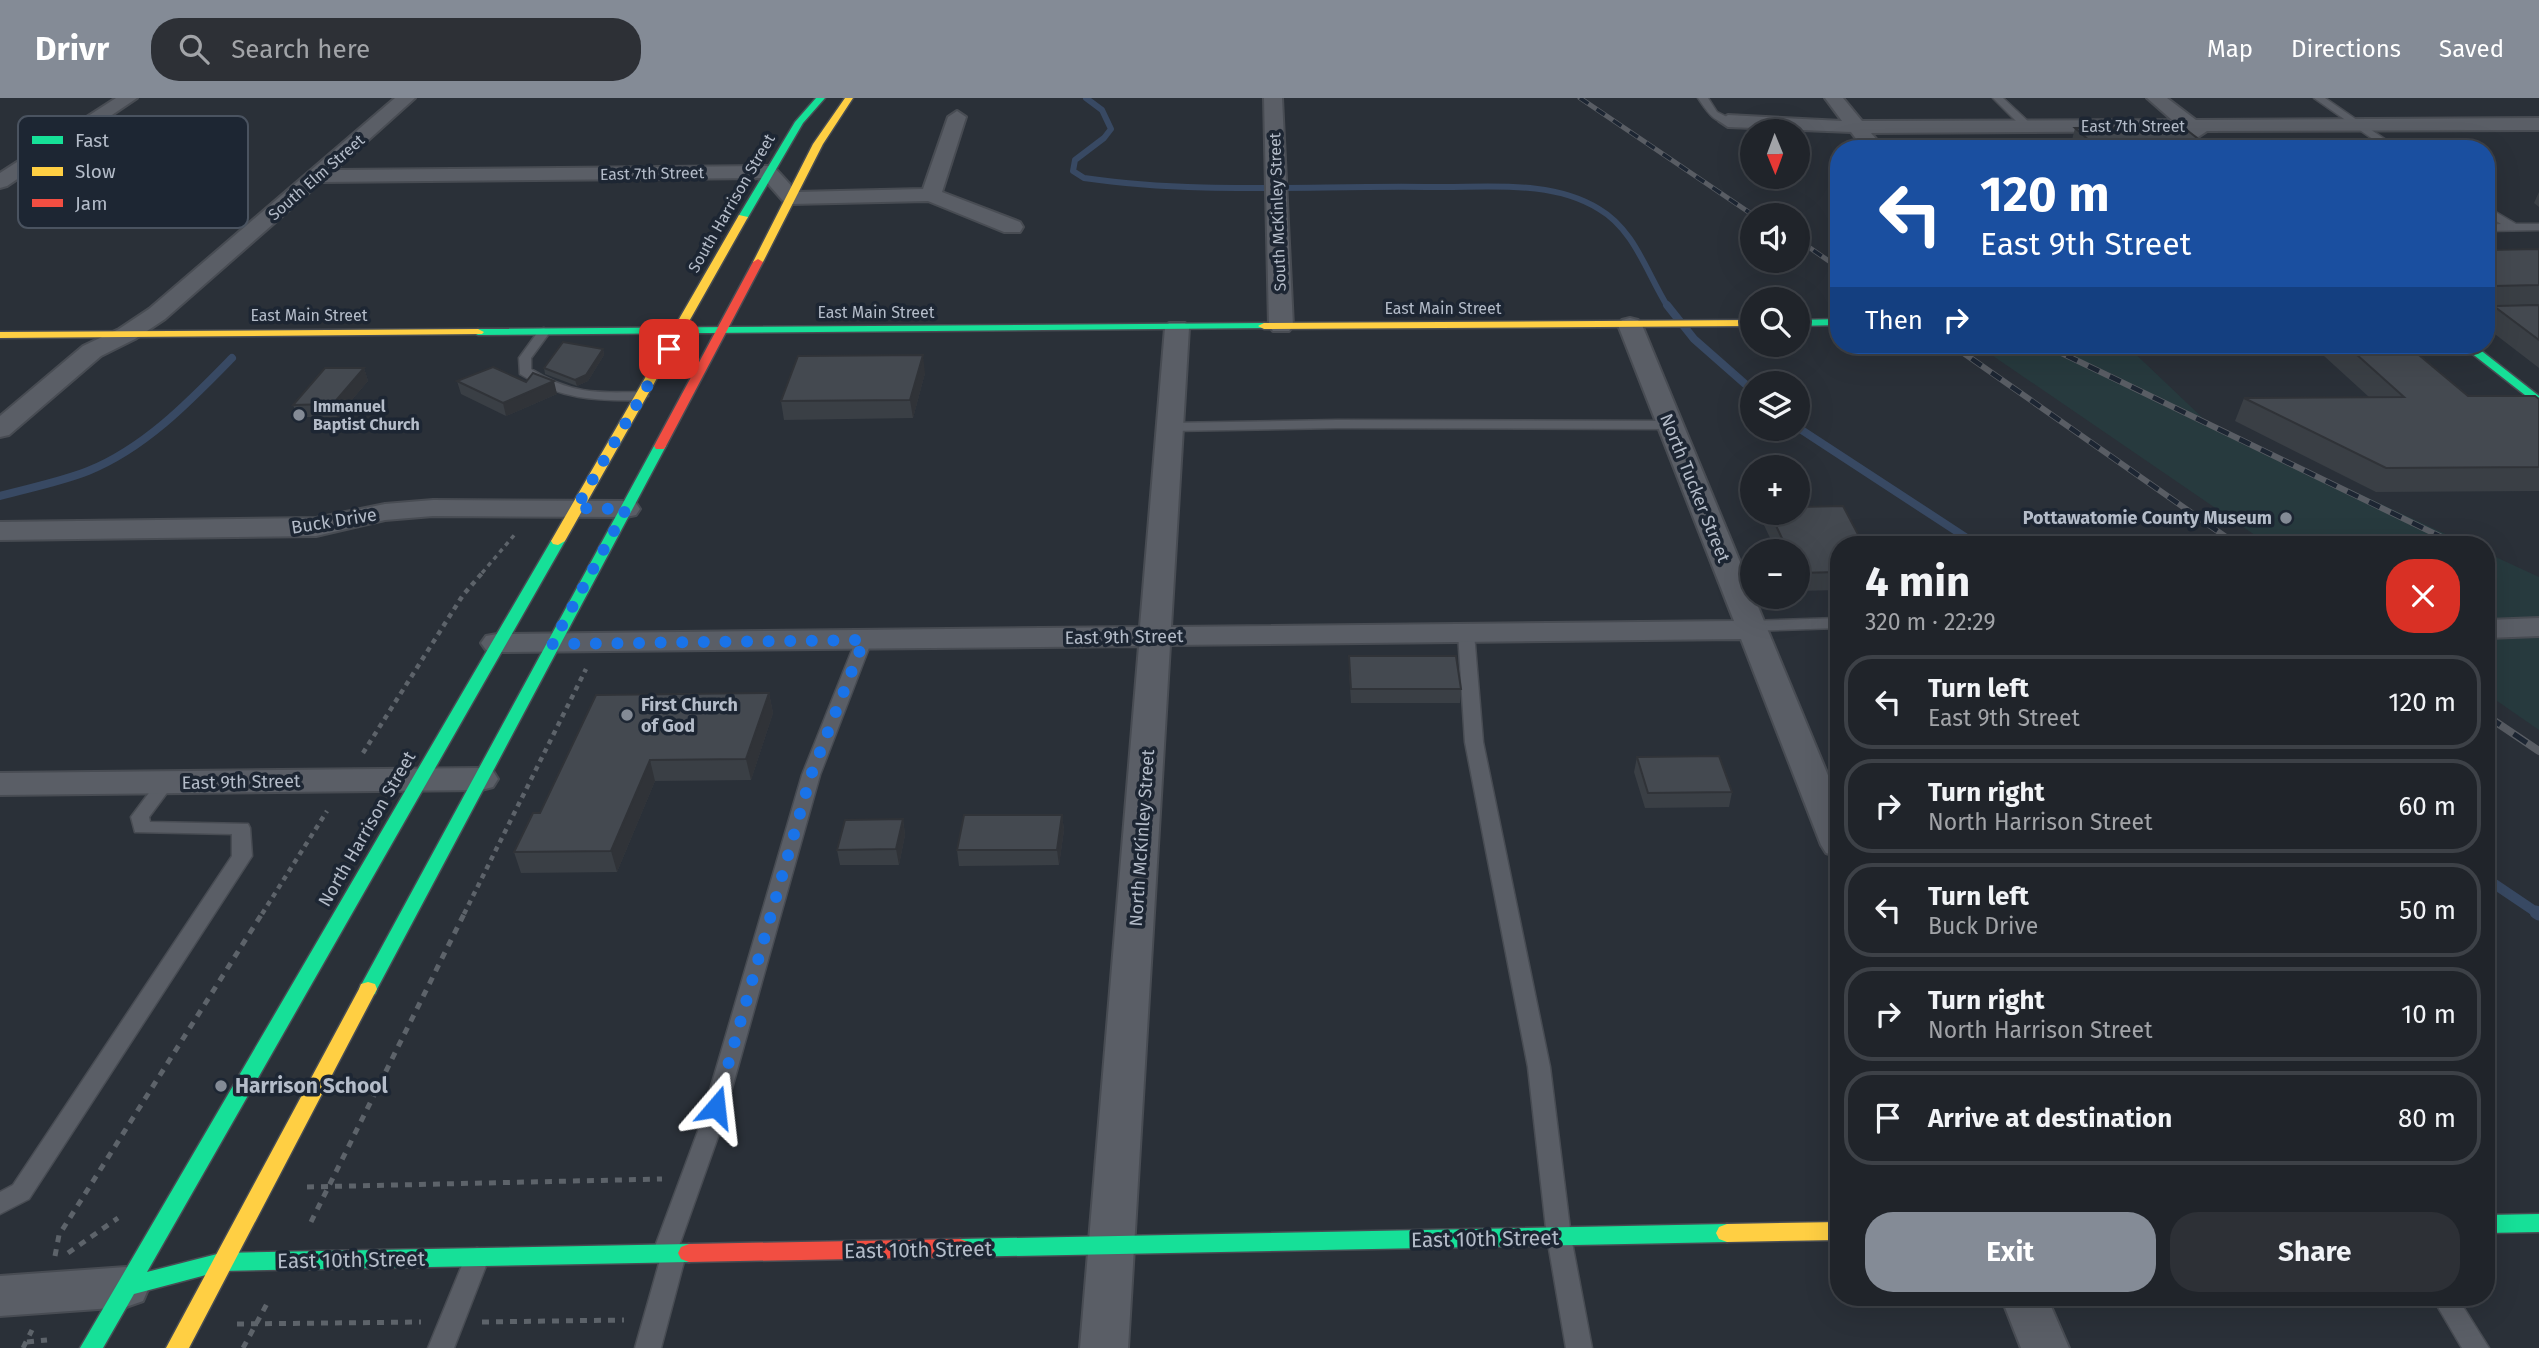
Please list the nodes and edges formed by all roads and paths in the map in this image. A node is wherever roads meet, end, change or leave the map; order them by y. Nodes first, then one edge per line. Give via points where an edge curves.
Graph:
1 (128, 98) edge
2 (406, 98) edge
3 (821, 98) edge
4 (849, 98) edge
5 (1273, 98) edge
6 (1703, 98) edge
7 (1834, 98) edge
8 (1998, 98) edge
9 (2156, 98) edge
10 (2319, 98) edge
11 (2493, 105) dead end
12 (101, 116) edge
13 (957, 117) dead end
14 (1728, 121) joint
15 (2359, 125) junction
16 (2191, 126) junction
17 (1857, 127) junction
18 (2028, 127) junction
19 (2535, 127) edge
20 (1867, 140) edge
21 (2209, 140) edge
22 (2381, 140) edge
23 (18, 170) edge
24 (768, 172) junction
25 (317, 176) junction
26 (0, 182) edge
27 (931, 195) junction
28 (790, 198) junction
29 (2495, 215) edge
30 (1012, 227) dead end
31 (2539, 227) edge
32 (2495, 228) edge
33 (2514, 228) junction
34 (1830, 322) edge
35 (1740, 323) edge
36 (1810, 323) edge
37 (1636, 325) junction
38 (1281, 326) junction
39 (1177, 328) junction
40 (722, 330) junction
41 (678, 331) junction
42 (544, 332) junction
43 (127, 334) junction
44 (0, 335) edge
45 (2478, 354) edge
46 (641, 396) junction
47 (2539, 402) edge
48 (1670, 425) junction
49 (1170, 427) junction
50 (0, 429) edge
51 (576, 508) junction
52 (626, 509) junction
53 (0, 531) edge
54 (1830, 624) edge
55 (2539, 627) edge
56 (1751, 628) junction
57 (2495, 629) edge
58 (1466, 633) junction
59 (1157, 637) junction
60 (864, 640) junction
61 (497, 643) junction
62 (599, 643) junction
63 (552, 644) junction
64 (481, 779) junction
65 (417, 780) junction
66 (166, 782) junction
67 (0, 784) edge
68 (1830, 823) edge
69 (691, 1179) junction
70 (328, 1187) junction
71 (261, 1188) junction
72 (0, 1204) edge
73 (123, 1214) dead end
74 (2539, 1223) edge
75 (2495, 1224) edge
76 (1830, 1231) edge
77 (1559, 1237) junction
78 (1111, 1246) junction
79 (669, 1254) junction
80 (477, 1258) junction
81 (55, 1261) dead end
82 (292, 1261) junction
83 (221, 1262) junction
84 (126, 1287) junction
85 (0, 1296) edge
86 (2028, 1306) edge
87 (2450, 1306) edge
88 (656, 1320) junction
89 (451, 1322) junction
90 (190, 1324) junction
91 (255, 1324) junction
92 (95, 1341) edge
93 (27, 1342) dead end
94 (177, 1348) edge
95 (243, 1348) edge
96 (441, 1348) edge
97 (648, 1348) edge
98 (1104, 1348) edge
99 (1579, 1348) edge
100 (2045, 1348) edge
101 (2476, 1348) edge

1 - 12 street
2 - 25 street, South Elm Street
3 - 24 main road, South Harrison Street via 799,122
4 - 28 main road
5 - 38 street, South McKinley Street
6 - 14 lane via 1713,114
7 - 17 street
8 - 18 lane
9 - 16 street
10 - 15 lane
11 - 19 street
13 - 27 street
14 - 17 street, East 7th Street
15 - 16 street, East 7th Street
15 - 19 street, East 7th Street
15 - 22 lane
16 - 18 street, East 7th Street
16 - 21 street
17 - 18 street, East 7th Street
17 - 20 street
23 - 26 street
24 - 25 street, East 7th Street
24 - 28 street
24 - 41 main road, South Harrison Street
25 - 43 street, South Elm Street via 157,314
27 - 28 street
27 - 30 street
28 - 40 main road
29 - 33 lane
31 - 33 lane
32 - 33 lane
34 - 36 main road
35 - 37 main road, East Main Street
37 - 38 main road, East Main Street
37 - 48 street, North Tucker Street
38 - 39 main road, East Main Street
39 - 40 main road, East Main Street
39 - 49 street, North McKinley Street
40 - 41 main road, East Main Street
40 - 52 main road
41 - 42 main road, East Main Street
41 - 46 main road, North Harrison Street
42 - 43 main road, East Main Street
42 - 46 lane via 525,358 525,371 548,387 584,397
43 - 44 main road, East Main Street
43 - 50 street, South Elm Street via 92,351
45 - 47 main road
46 - 51 main road, North Harrison Street
48 - 49 lane
48 - 56 street, North Tucker Street
49 - 59 street, North McKinley Street
51 - 52 street, Buck Drive
51 - 53 street, Buck Drive via 433,508 385,512 316,527
51 - 61 main road, North Harrison Street
52 - 63 main road
54 - 56 lane
55 - 57 street
56 - 58 street, East 9th Street
56 - 68 street, North Tucker Street
58 - 59 street, East 9th Street
58 - 77 lane via 1474,742 1539,1067
59 - 60 street, East 9th Street
59 - 78 street, North McKinley Street
60 - 62 street, East 9th Street
60 - 69 lane via 811,775 709,1131
61 - 63 street, East 9th Street
61 - 65 main road, North Harrison Street
62 - 63 street, East 9th Street
62 - 70 path
63 - 64 main road
64 - 65 street, East 9th Street
64 - 71 main road
65 - 66 street, East 9th Street
65 - 84 main road, North Harrison Street
66 - 67 street, East 9th Street
66 - 72 lane via 141,817 142,828 240,828 242,856 21,1192
69 - 70 path
69 - 79 lane
70 - 71 path
70 - 82 path
71 - 83 main road
73 - 81 path
74 - 75 main road
76 - 77 main road, East 10th Street
77 - 78 main road, East 10th Street
77 - 99 lane
78 - 79 main road, East 10th Street
78 - 98 street, North McKinley Street
79 - 80 main road, East 10th Street
79 - 88 lane
80 - 82 main road, East 10th Street
80 - 89 lane
82 - 83 main road, East 10th Street
82 - 91 path
83 - 84 main road, East 10th Street
83 - 90 main road
84 - 85 street, East 10th Street
84 - 92 main road, North Harrison Street
86 - 100 street
87 - 101 lane
88 - 89 path
88 - 97 lane
89 - 91 path
89 - 96 lane
90 - 91 path
90 - 94 main road
91 - 95 path
92 - 93 path

